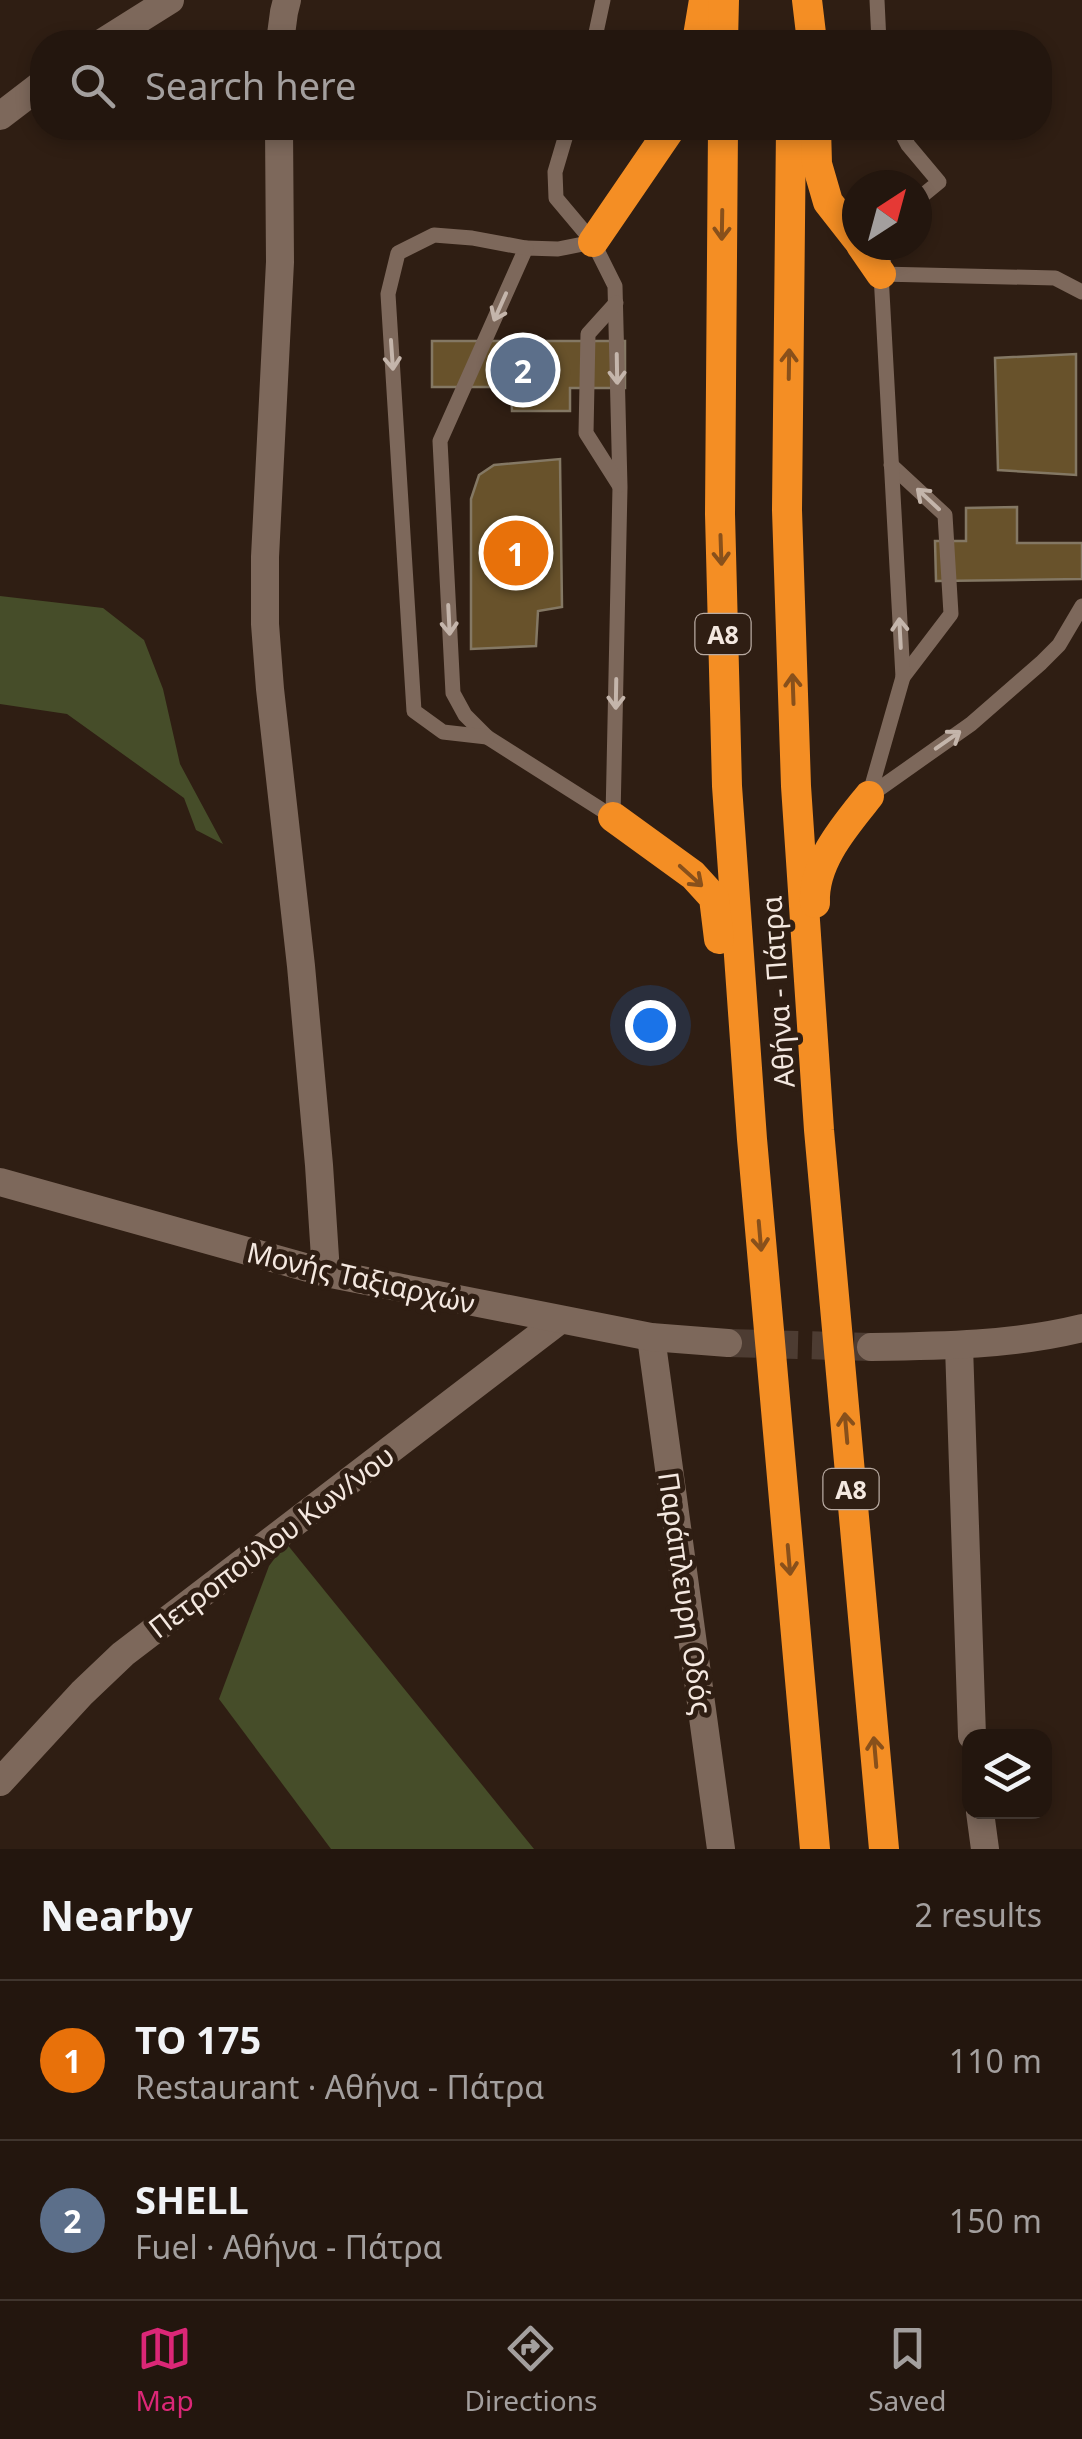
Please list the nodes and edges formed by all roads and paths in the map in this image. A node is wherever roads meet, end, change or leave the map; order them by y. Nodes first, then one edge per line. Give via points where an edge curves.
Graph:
1 (170, 0) edge
2 (288, 0) edge
3 (603, 0) edge
4 (704, 0) edge
5 (724, 0) edge
6 (792, 0) edge
7 (807, 0) edge
8 (877, 0) edge
9 (122, 30) edge
10 (282, 30) edge
11 (597, 30) edge
12 (699, 30) edge
13 (724, 30) edge
14 (792, 30) edge
15 (811, 30) edge
16 (878, 30) edge
17 (30, 93) edge
18 (0, 116) edge
19 (279, 140) edge
20 (564, 140) edge
21 (663, 140) edge
22 (723, 140) edge
23 (792, 140) edge
24 (816, 140) edge
25 (906, 140) edge
26 (929, 170) edge
27 (842, 220) edge
28 (593, 242) junction
29 (526, 248) junction
30 (884, 260) edge
31 (1082, 292) edge
32 (616, 304) junction
33 (891, 465) junction
34 (620, 487) junction
35 (1082, 606) edge
36 (903, 678) junction
37 (487, 737) junction
38 (868, 796) junction
39 (613, 817) junction
40 (819, 1130) junction
41 (752, 1139) junction
42 (0, 1182) edge
43 (326, 1274) junction
44 (560, 1320) junction
45 (1082, 1328) edge
46 (651, 1337) junction
47 (728, 1343) tunnel mouth
48 (959, 1346) junction
49 (870, 1347) tunnel mouth
50 (972, 1729) edge
51 (0, 1782) edge
52 (981, 1819) edge
53 (721, 1849) edge
54 (815, 1849) edge
55 (884, 1849) edge
56 (985, 1849) edge

1 - 9 street
2 - 10 street
3 - 11 lane
4 - 12 highway
5 - 13 highway
6 - 14 highway
7 - 15 highway
8 - 16 lane
17 - 18 street
19 - 43 street via 265,624
20 - 28 lane via 556,198
21 - 28 highway
22 -> 41 highway, Αθήνα - Πάτρα / Α8 via 726,747
40 -> 23 highway, Αθήνα - Πάτρα / Α8 via 796,786 788,530
24 - 27 highway via 828,202
25 - 26 lane
28 - 29 lane
28 - 32 lane via 615,286
29 -> 37 lane via 440,441 453,693
29 -> 37 lane via 434,234 398,253 388,294 414,712 443,732
30 - 31 lane via 1055,278
30 - 33 lane
32 -> 34 lane
32 - 34 lane via 588,334 586,432
36 -> 33 lane
36 -> 33 lane via 952,614 945,515
34 -> 39 lane
38 -> 35 lane via 971,724 1027,675 1059,645
36 - 38 lane
37 - 39 lane
38 - 40 highway via 824,861 814,896 829,1054
39 -> 41 highway via 694,875 714,898 727,1016
55 -> 40 highway, Αθήνα - Πάτρα / Α8
41 -> 54 highway, Αθήνα - Πάτρα / Α8
42 - 43 street, Μονής Ταξιαρχών
43 - 44 street, Μονής Ταξιαρχών
44 - 46 street, Μονής Ταξιαρχών
44 - 51 street, Πετροπούλου Κων/νου via 123,1654
45 - 48 street
46 - 47 street, Μονής Ταξιαρχών
46 - 53 street, Παράπλευρη Οδός
48 - 49 street
48 - 50 street
52 - 56 street

